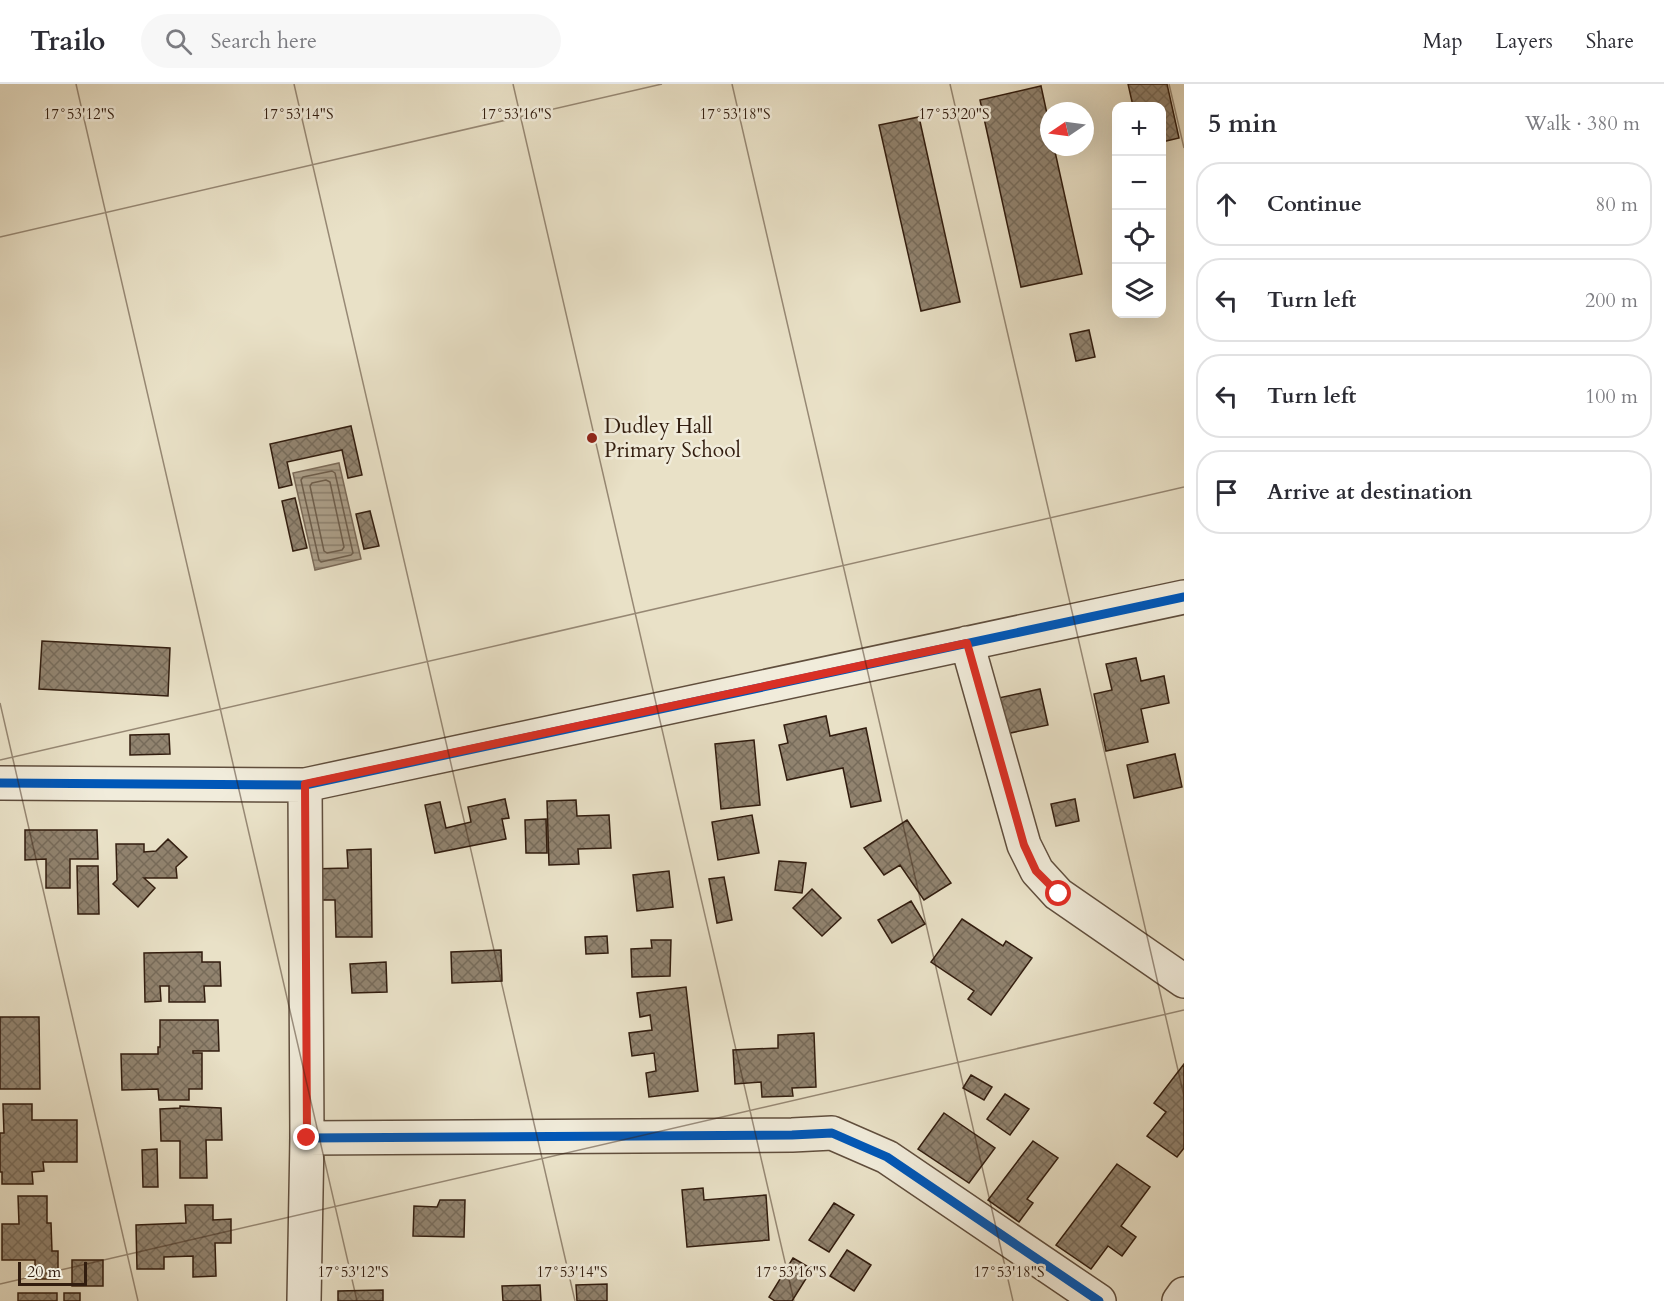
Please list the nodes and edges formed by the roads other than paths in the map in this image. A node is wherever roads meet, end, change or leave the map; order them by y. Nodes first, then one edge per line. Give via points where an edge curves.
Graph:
1 (1184, 597) edge
2 (967, 643) junction
3 (0, 783) edge
4 (305, 784) junction
5 (1184, 981) edge
6 (307, 1138) junction
7 (1184, 1294) edge
8 (304, 1301) edge
9 (1099, 1301) edge
10 (1179, 1301) edge

1 - 2 street
2 - 4 street
2 - 5 street via 1024,845 1036,871 1059,894
3 - 4 street
4 - 6 street
6 - 8 street
6 - 9 street via 832,1133 887,1157
7 - 10 street

